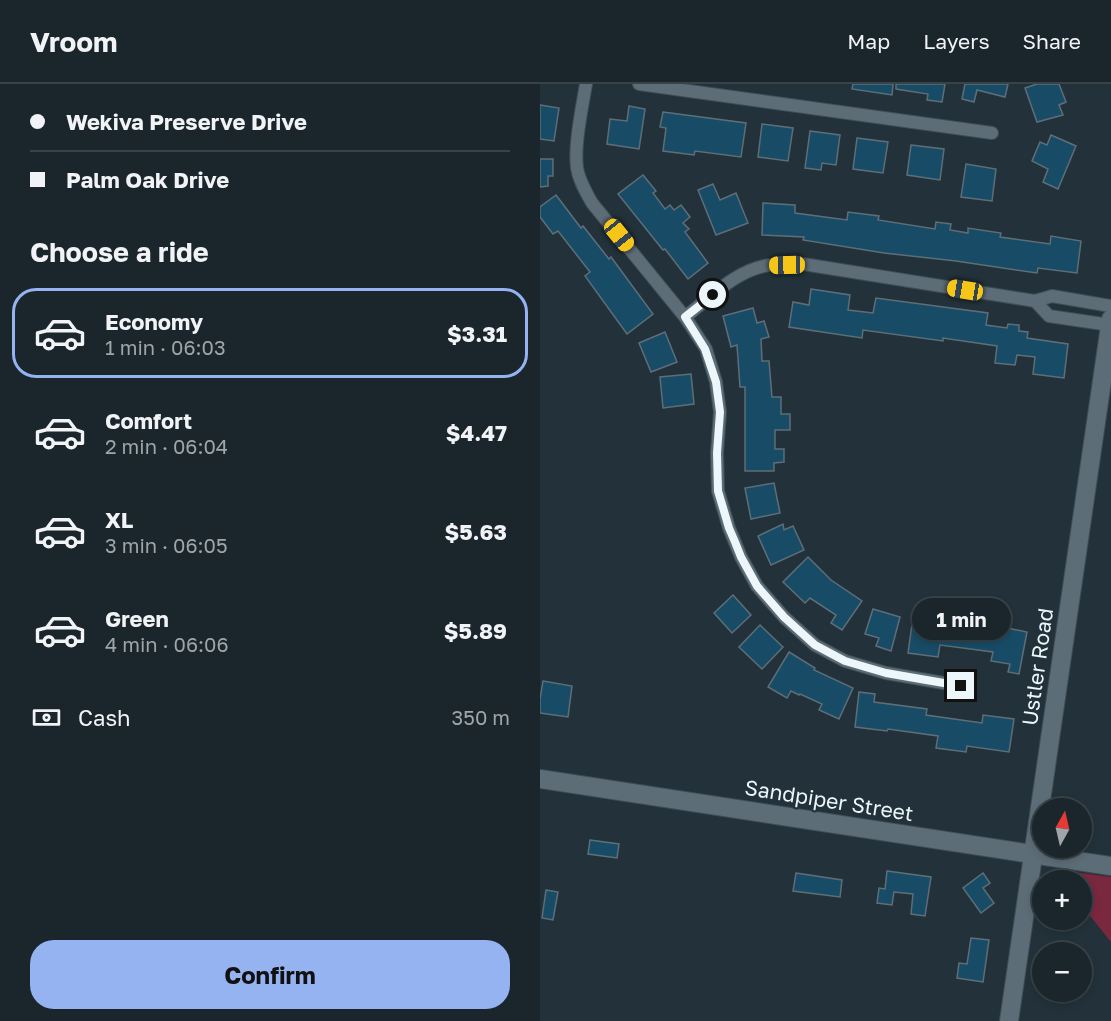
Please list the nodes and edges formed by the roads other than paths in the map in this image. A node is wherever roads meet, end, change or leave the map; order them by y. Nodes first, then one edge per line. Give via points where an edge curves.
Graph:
1 (586, 84) edge
2 (639, 84) edge
3 (992, 133) dead end
4 (1073, 300) junction
5 (1035, 301) junction
6 (1111, 306) edge
7 (685, 317) junction
8 (1070, 320) junction
9 (1111, 322) edge
10 (961, 686) dead end
11 (540, 779) edge
12 (1042, 798) edge
13 (1032, 855) edge
14 (1034, 858) edge
15 (1055, 858) edge
16 (1111, 866) edge
17 (1009, 1021) edge

1 - 7 street via 576,153 583,187
2 - 3 street
4 - 5 street via 1052,296
4 - 6 street
4 - 8 street
5 - 7 street via 803,264 770,265 748,271
5 - 8 street via 1049,316
7 - 10 street via 705,349 716,382 720,412 718,491 729,528 757,586 815,645 845,661 886,673
8 - 9 street
9 - 12 street, Ustler Road
11 - 13 street, Sandpiper Street
14 - 17 street, Ustler Road
15 - 16 street, Sandpiper Street

